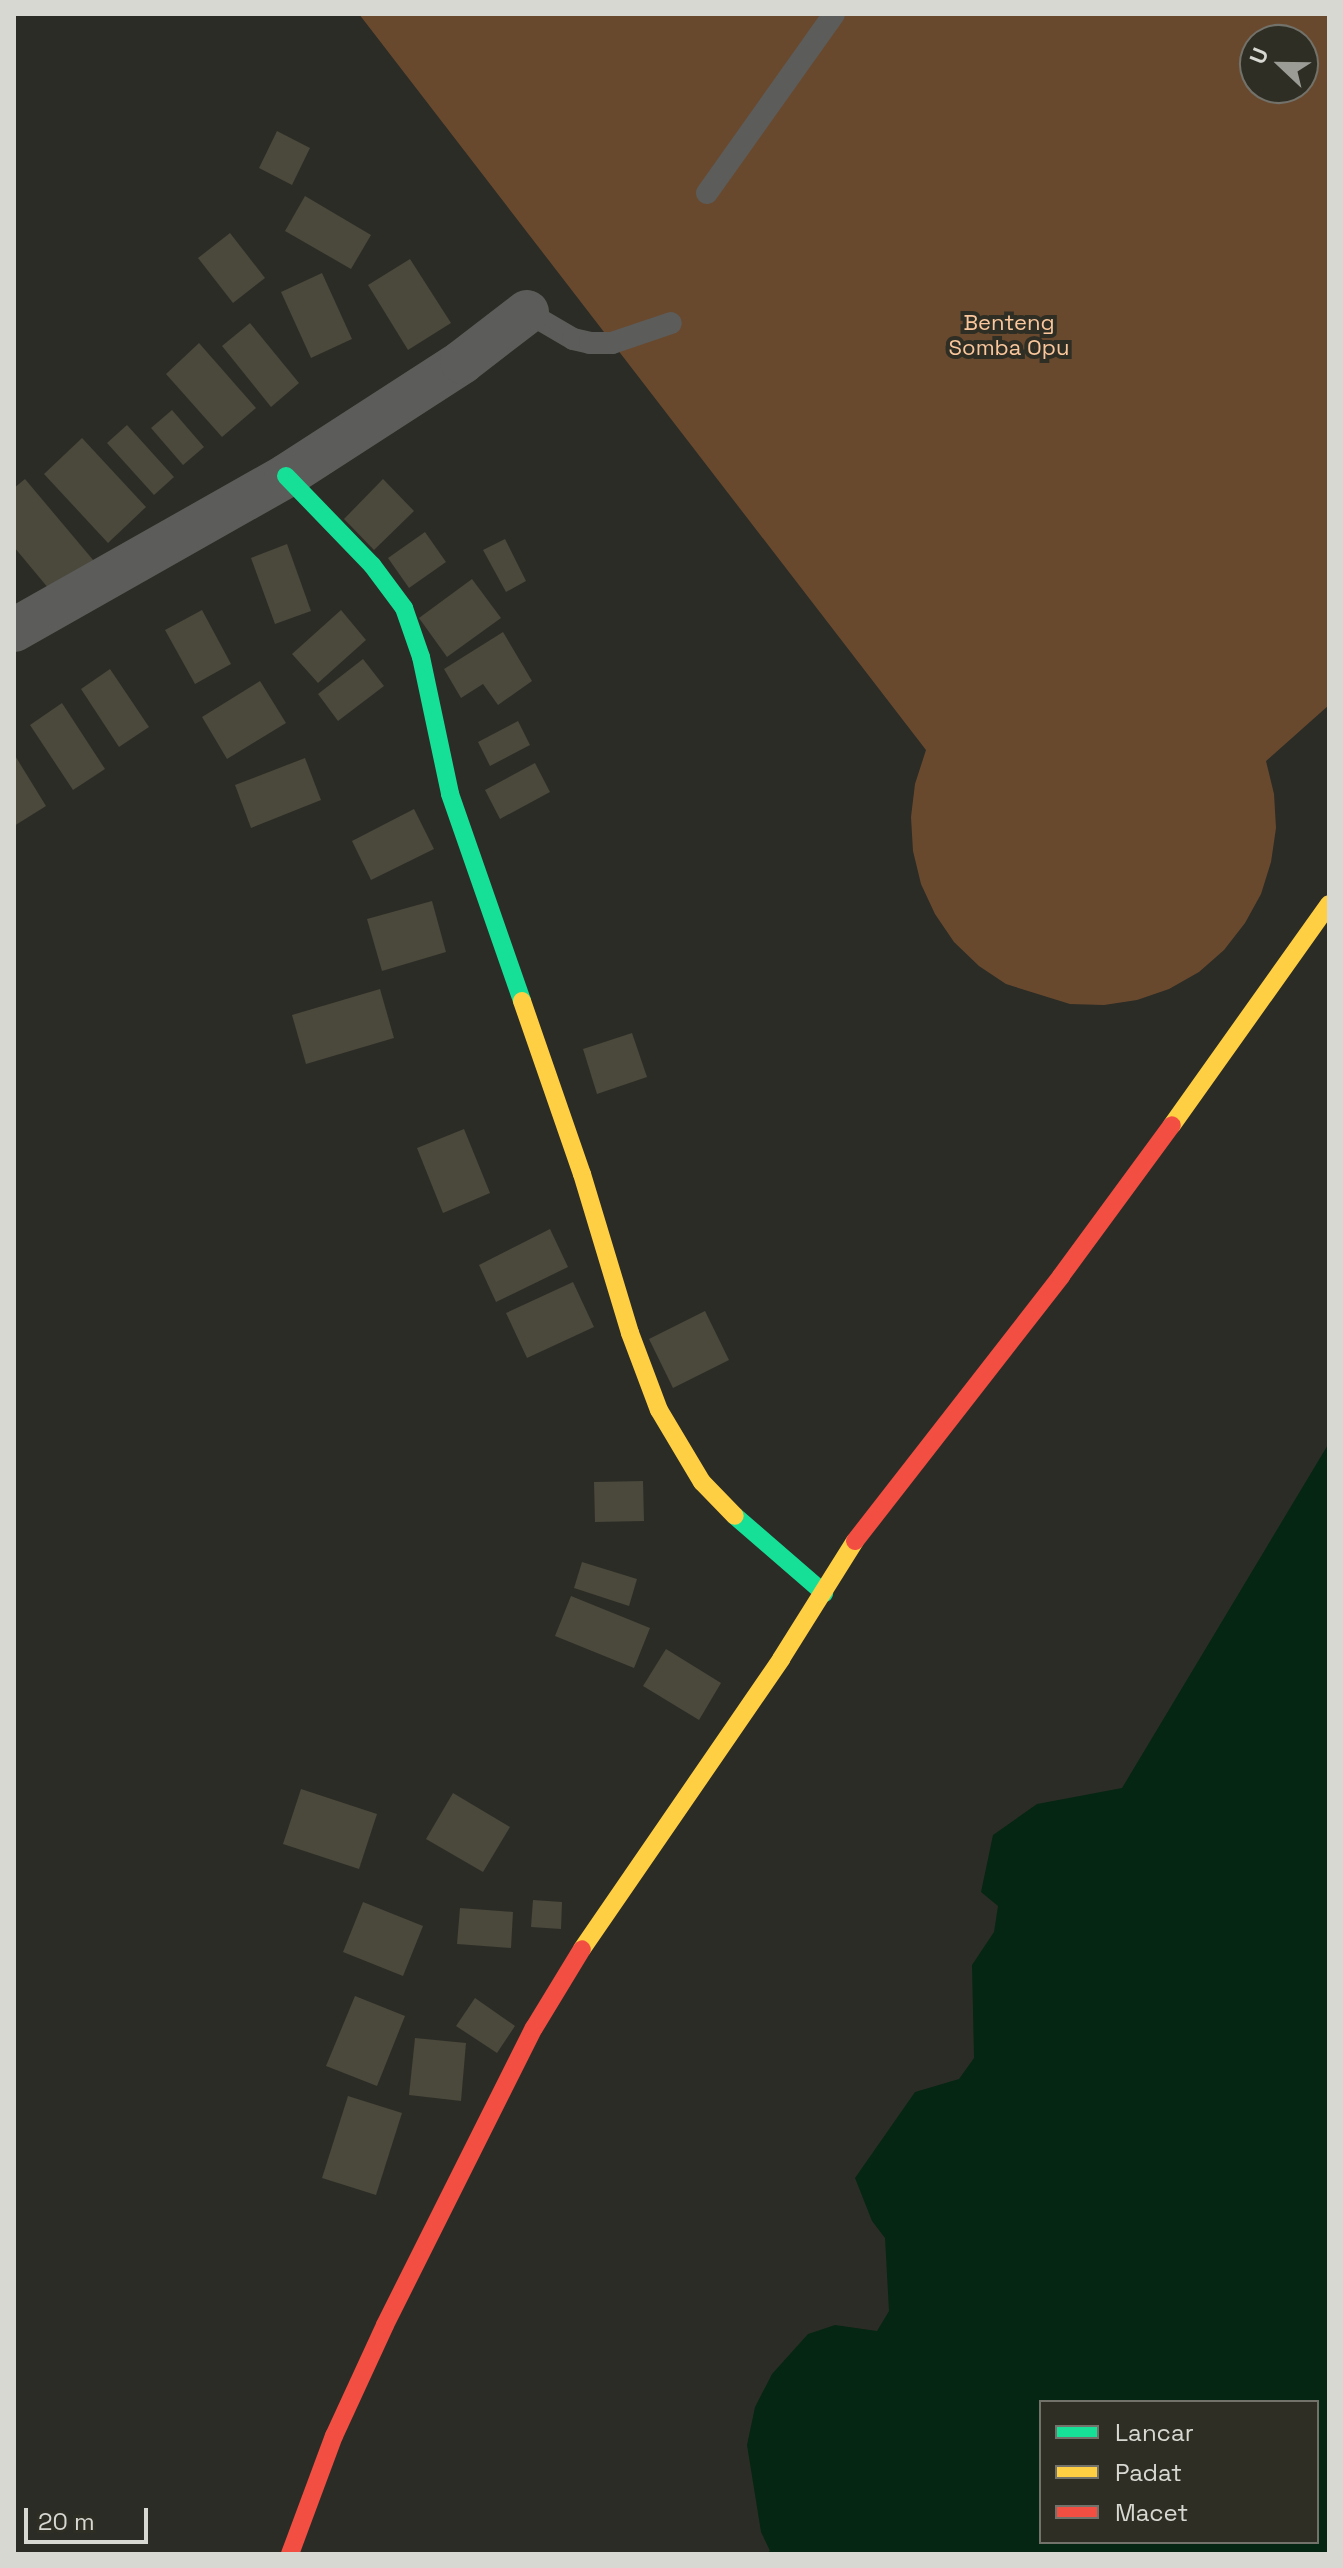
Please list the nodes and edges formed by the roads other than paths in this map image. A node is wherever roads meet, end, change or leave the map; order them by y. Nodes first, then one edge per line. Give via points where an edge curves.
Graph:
1 (834, 14) edge
2 (707, 193) dead end
3 (527, 312) joint
4 (671, 323) dead end
5 (286, 476) junction
6 (14, 630) edge
7 (1329, 904) edge
8 (824, 1593) junction
9 (290, 2554) edge

1 - 2 lane
3 - 4 lane via 590,343 612,343
3 - 5 street via 462,362
5 - 6 street
5 - 8 street via 372,565 404,608 421,657 450,794 659,1410 702,1482 741,1523
7 - 8 street via 1061,1276 852,1544
8 - 9 street via 534,2028 385,2325 334,2436

